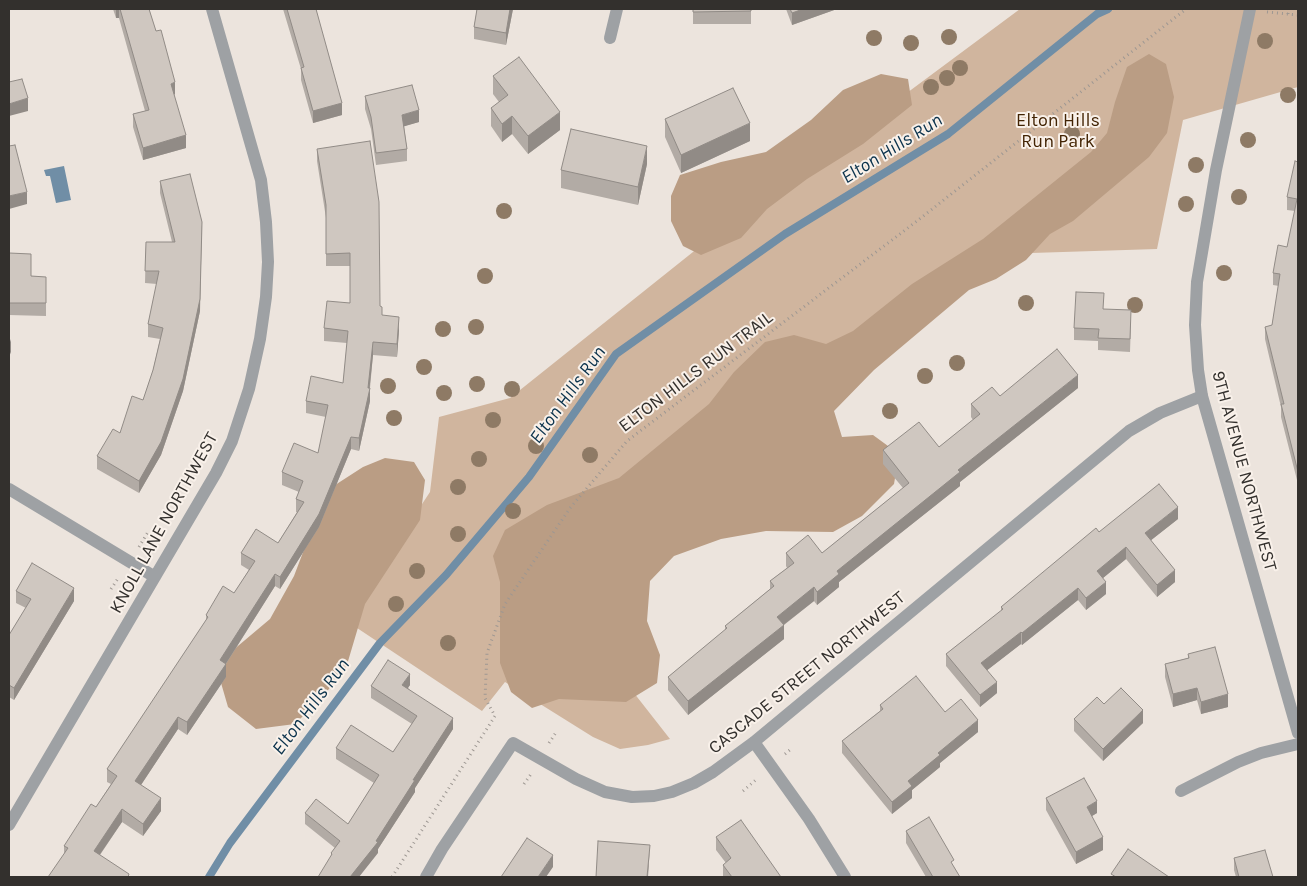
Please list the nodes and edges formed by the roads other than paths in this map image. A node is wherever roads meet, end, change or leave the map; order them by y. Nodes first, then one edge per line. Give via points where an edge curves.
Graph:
1 (212, 9) edge
2 (617, 9) edge
3 (1250, 9) edge
4 (610, 38) dead end
5 (1202, 396) junction
6 (9, 489) edge
7 (155, 577) junction
8 (1298, 733) edge
9 (754, 742) junction
10 (1298, 744) edge
11 (1181, 791) dead end
12 (9, 825) edge
13 (426, 877) edge
14 (845, 877) edge

1 - 7 street, KNOLL LANE NORTHWEST via 260,180 266,222 266,297 251,381 232,441
2 - 4 street
3 - 5 street, 9TH AVENUE NORTHWEST via 1216,170 1197,282 1195,324
5 - 8 street, 9TH AVENUE NORTHWEST
5 - 9 street, CASCADE STREET NORTHWEST via 1129,430
6 - 7 street
7 - 12 street, KNOLL LANE NORTHWEST
9 - 13 street, CASCADE STREET NORTHWEST via 713,772 672,792 632,797 605,792 576,780 513,742
9 - 14 street via 809,819
10 - 11 street via 1260,753

